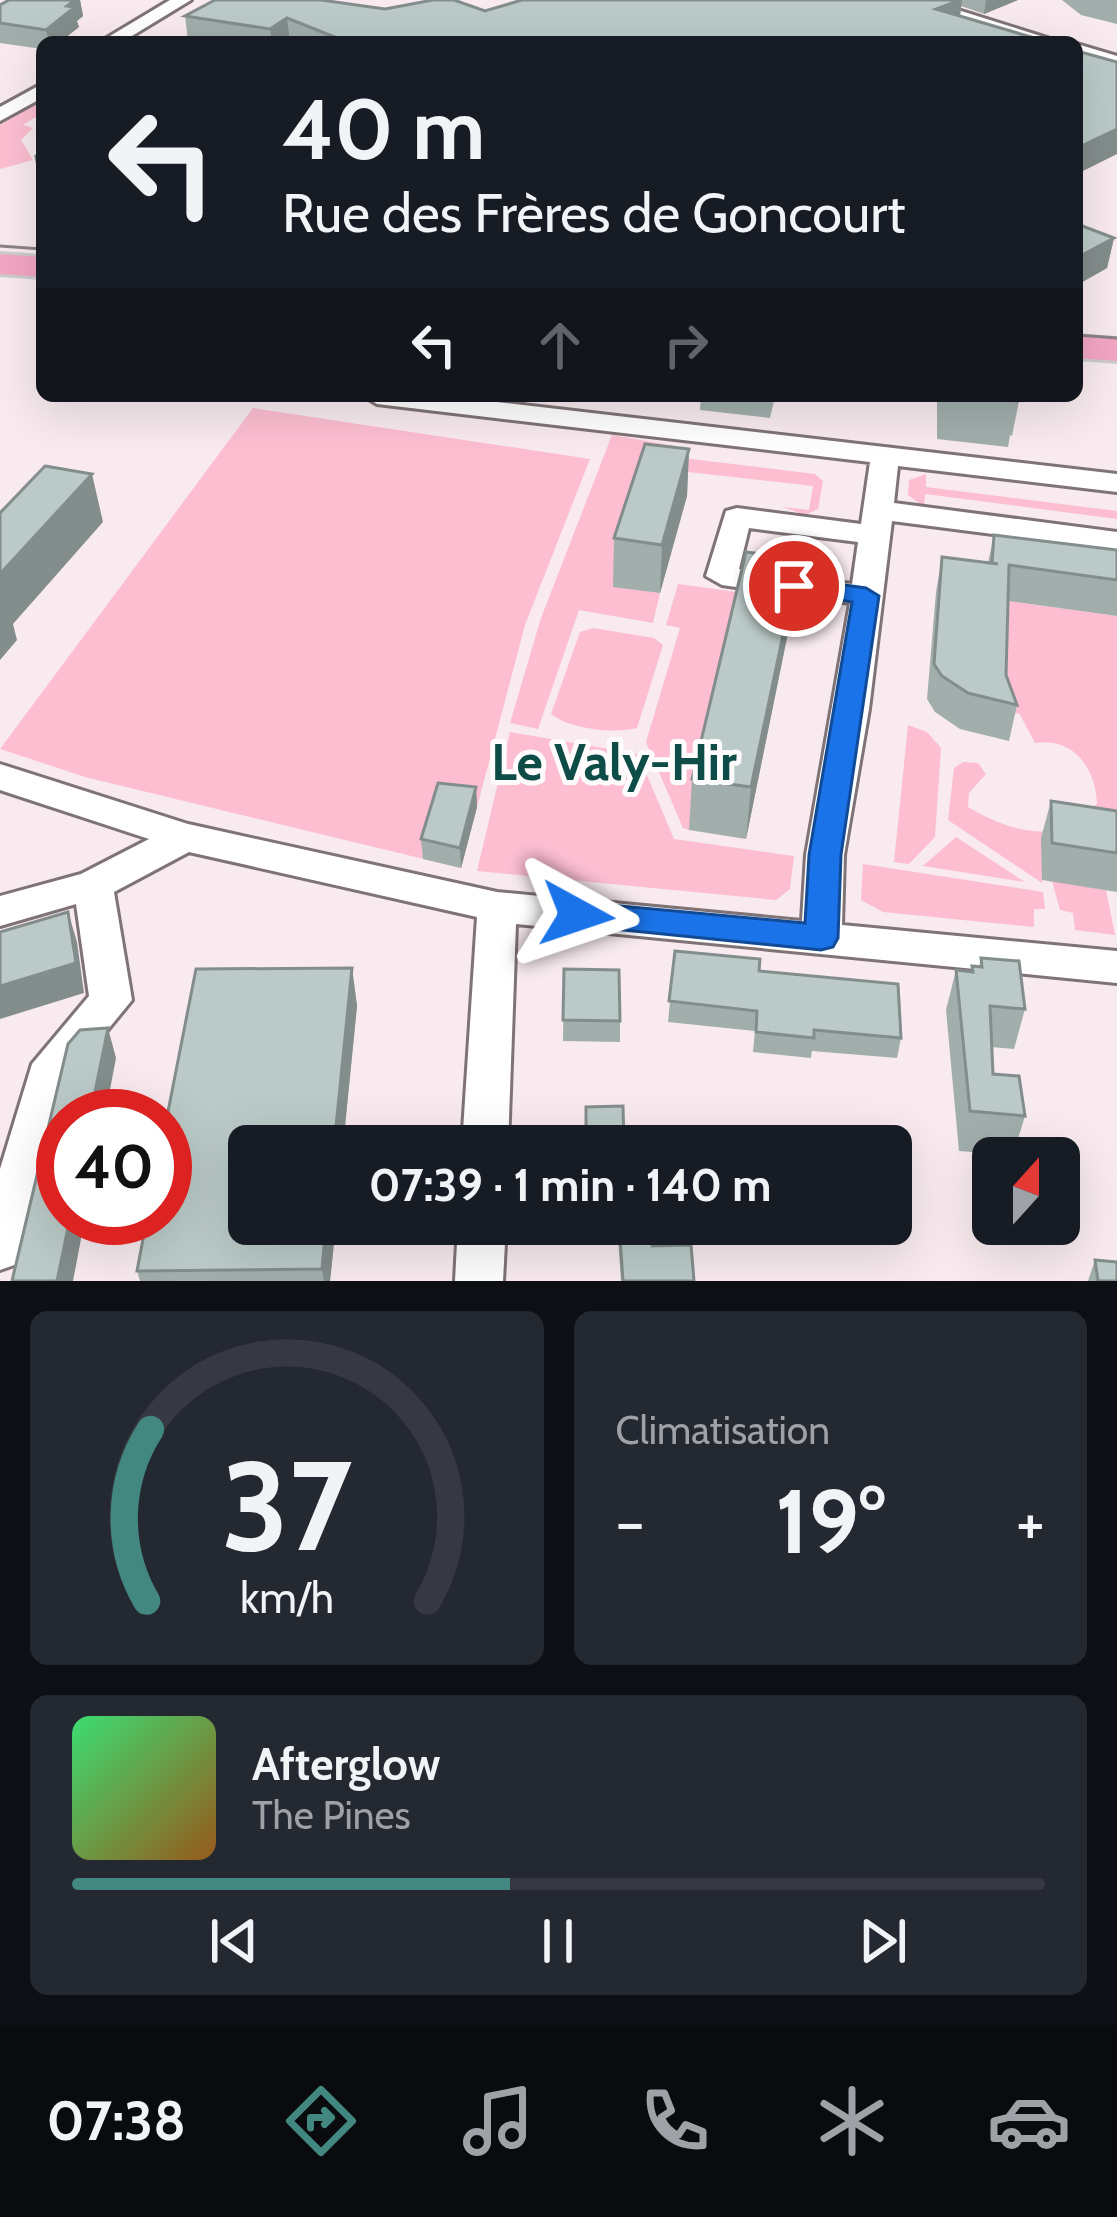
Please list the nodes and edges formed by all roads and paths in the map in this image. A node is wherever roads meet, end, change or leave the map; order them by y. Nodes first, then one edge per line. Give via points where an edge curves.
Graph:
1 (182, 0) edge
2 (197, 0) edge
3 (907, 0) edge
4 (119, 36) edge
5 (135, 36) edge
6 (1031, 36) edge
7 (1083, 52) edge
8 (1115, 60) edge
9 (36, 84) edge
10 (36, 94) edge
11 (0, 105) edge
12 (0, 115) edge
13 (0, 268) edge
14 (36, 271) edge
15 (1083, 347) edge
16 (1117, 350) edge
17 (428, 402) edge
18 (885, 456) junction
19 (1117, 483) edge
20 (875, 523) junction
21 (1117, 541) edge
22 (866, 596) junction
23 (0, 777) edge
24 (184, 837) junction
25 (93, 885) junction
26 (496, 907) junction
27 (0, 910) edge
28 (821, 938) junction
29 (1117, 967) edge
30 (486, 1125) edge
31 (481, 1245) edge
32 (0, 1248) edge
33 (479, 1281) edge

1 - 4 street
2 - 5 street
3 - 6 street
7 - 8 street
9 - 11 street
10 - 12 street
13 - 14 main road
15 - 16 main road
17 - 18 street
18 - 19 street
18 - 20 street
20 - 21 street
20 - 22 street
20 - 22 street via 737,518 722,576
22 - 28 street via 825,855
23 - 24 street
24 - 25 street
24 - 26 street
25 - 27 street
25 - 32 street via 111,1000 54,1064
26 - 28 street
26 - 30 street
28 - 29 street
31 - 33 street

